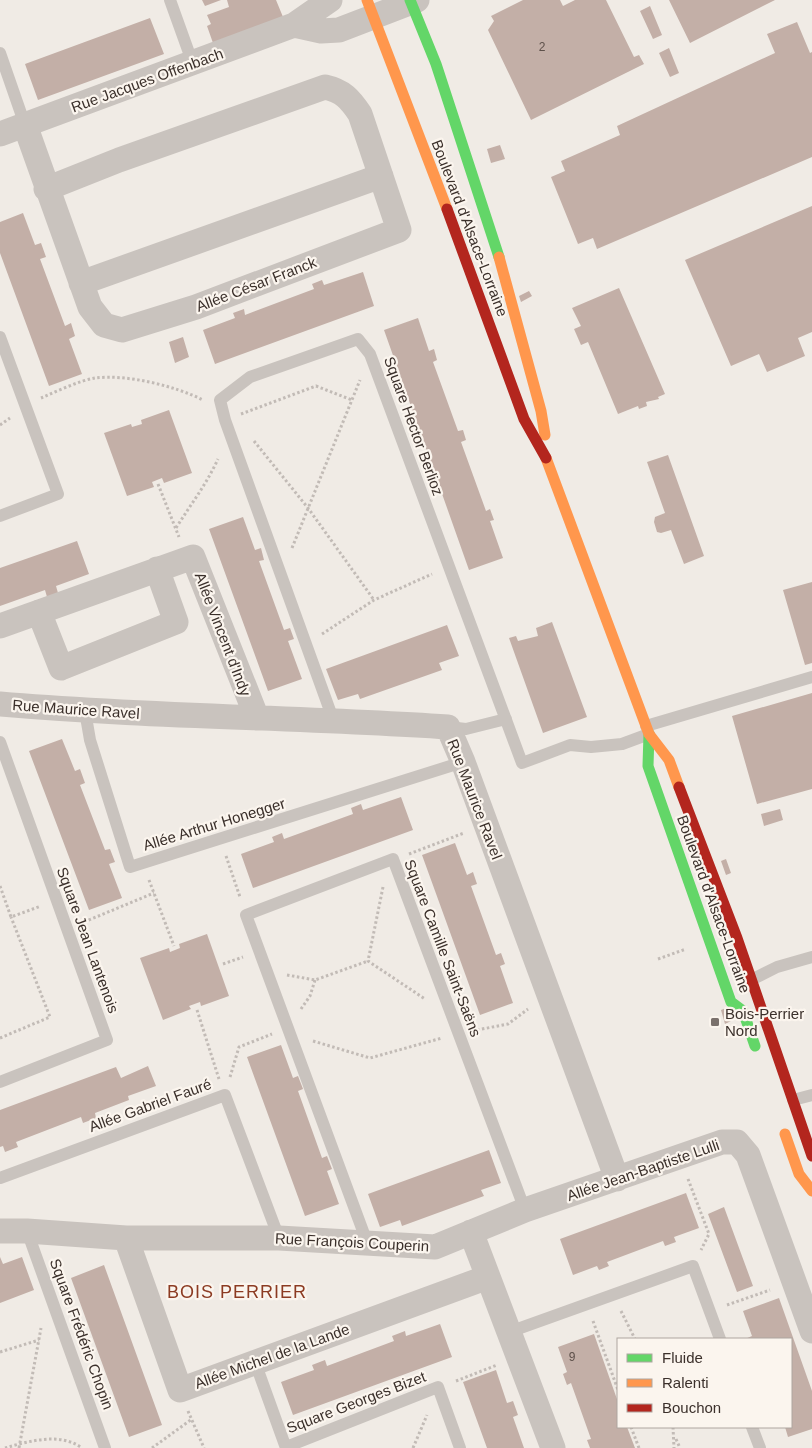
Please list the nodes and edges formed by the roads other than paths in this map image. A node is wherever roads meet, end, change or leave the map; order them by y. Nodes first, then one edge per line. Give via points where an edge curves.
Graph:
1 (170, 0) edge
2 (330, 0) edge
3 (413, 1) edge
4 (370, 8) edge
5 (294, 26) junction
6 (0, 53) edge
7 (193, 64) junction
8 (25, 125) junction
9 (0, 134) edge
10 (381, 176) junction
11 (46, 189) junction
12 (81, 283) junction
13 (0, 337) edge
14 (549, 463) junction
15 (0, 516) edge
16 (157, 569) junction
17 (39, 612) junction
18 (0, 626) edge
19 (812, 677) edge
20 (0, 704) edge
21 (85, 711) junction
22 (256, 718) junction
23 (506, 719) junction
24 (333, 720) junction
25 (448, 727) junction
26 (647, 730) junction
27 (0, 742) edge
28 (463, 762) junction
29 (672, 832) junction
30 (812, 957) edge
31 (751, 978) junction
32 (743, 1011) junction
33 (759, 1056) dead end
34 (0, 1082) edge
35 (812, 1095) edge
36 (794, 1100) junction
37 (781, 1120) dead end
38 (812, 1156) edge
39 (0, 1178) edge
40 (617, 1179) junction
41 (812, 1190) edge
42 (525, 1210) junction
43 (27, 1230) junction
44 (0, 1231) edge
45 (471, 1232) junction
46 (126, 1238) junction
47 (279, 1238) junction
48 (367, 1242) junction
49 (488, 1277) junction
50 (812, 1331) edge
51 (509, 1332) junction
52 (720, 1338) edge
53 (255, 1362) junction
54 (752, 1428) edge
55 (286, 1447) edge
56 (105, 1448) edge
57 (460, 1448) edge
58 (553, 1448) edge
59 (760, 1448) edge

1 - 7 lane
2 - 5 street, Rue Jacques Offenbach
3 - 4 street
3 - 14 main road, Boulevard d'Alsace-Lorraine via 504,273 541,411
4 - 5 street via 354,26 339,30 321,31
4 - 14 main road, Boulevard d'Alsace-Lorraine via 524,419
5 - 7 street, Rue Jacques Offenbach
6 - 8 lane
7 - 8 street, Rue Jacques Offenbach
8 - 9 street, Rue Jacques Offenbach
8 - 11 street, Allée César Franck
10 - 11 street, Allée César Franck via 360,114 352,101 340,91 325,87
10 - 12 street
10 - 12 street, Allée César Franck via 399,230 196,307 122,330 104,325 90,307
11 - 12 street, Allée César Franck
13 - 15 lane via 58,494
14 - 26 main road, Boulevard d'Alsace-Lorraine
16 - 17 street, Allée Vincent d'Indy
16 - 17 street via 176,622 62,668
16 - 22 street, Allée Vincent d'Indy via 193,557
17 - 18 street, Allée Vincent d'Indy
19 - 26 lane
20 - 21 street, Rue Maurice Ravel
21 - 22 street, Rue Maurice Ravel
21 - 28 lane, Allée Arthur Honegger via 90,740 130,867
22 - 24 street, Rue Maurice Ravel
23 - 24 lane, Square Hector Berlioz via 370,354 358,339 250,377 220,400
23 - 25 lane via 466,729
23 - 26 lane, Square Hector Berlioz via 522,763 570,745 622,744
24 - 25 street, Rue Maurice Ravel
25 - 28 street, Rue Maurice Ravel
26 - 29 main road, Boulevard d'Alsace-Lorraine via 648,766
26 - 31 main road, Boulevard d'Alsace-Lorraine via 669,760
27 - 34 lane, Square Jean Lantenois via 107,1040
28 - 40 street, Rue Maurice Ravel
29 - 31 main road via 685,843 729,964
29 - 32 main road, Boulevard d'Alsace-Lorraine via 731,1002
30 - 31 lane
31 - 32 lane
31 - 36 main road, Boulevard d'Alsace-Lorraine
32 - 33 main road, Boulevard d'Alsace-Lorraine
35 - 36 lane
36 - 38 main road, Boulevard d'Alsace-Lorraine
37 - 41 main road via 800,1174
39 - 47 lane, Allée Gabriel Fauré via 225,1095
40 - 42 street, Allée Jean-Baptiste Lulli
40 - 50 street, Allée Jean-Baptiste Lulli via 722,1142 737,1142 748,1155
42 - 45 street, Allée Jean-Baptiste Lulli
42 - 48 lane, Square Camille Saint-Saëns via 394,859 246,915
43 - 44 street, Rue François Couperin
43 - 46 street, Rue François Couperin
43 - 56 lane, Square Frédéric Chopin
45 - 48 street, Rue François Couperin via 435,1247
45 - 49 street
46 - 47 street, Rue François Couperin
46 - 53 street, Allée Michel de la Lande via 180,1390
47 - 48 street, Rue François Couperin
49 - 51 street
49 - 53 street, Allée Michel de la Lande
51 - 52 lane via 693,1266
51 - 58 street
53 - 55 lane, Square Georges Bizet
54 - 59 lane
55 - 57 lane, Square Georges Bizet via 438,1387

